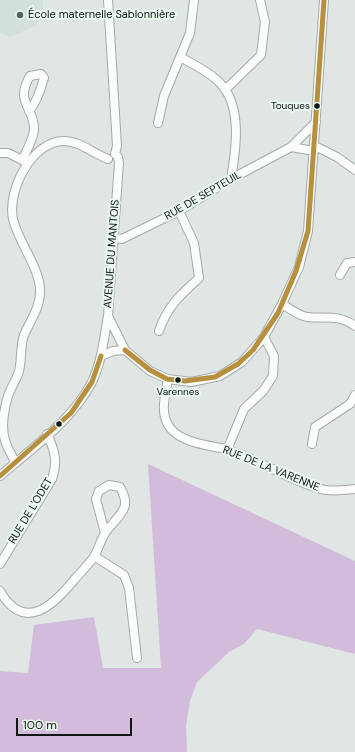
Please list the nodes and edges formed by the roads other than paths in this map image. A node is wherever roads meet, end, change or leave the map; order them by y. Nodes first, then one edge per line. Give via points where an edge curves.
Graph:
1 (108, 0) edge
2 (194, 0) edge
3 (260, 0) edge
4 (324, 0) edge
5 (180, 57) junction
6 (225, 90) junction
7 (30, 111) dead end
8 (316, 122) junction
9 (158, 123) dead end
10 (291, 147) junction
11 (315, 149) junction
12 (0, 153) edge
13 (115, 154) junction
14 (108, 159) junction
15 (25, 161) junction
16 (117, 170) junction
17 (355, 170) edge
18 (231, 179) junction
19 (179, 212) junction
20 (114, 238) junction
21 (355, 262) edge
22 (340, 275) dead end
23 (282, 304) junction
24 (108, 316) junction
25 (355, 326) edge
26 (159, 331) dead end
27 (264, 337) junction
28 (125, 350) junction
29 (101, 356) junction
30 (168, 379) junction
31 (355, 395) edge
32 (47, 434) junction
33 (312, 444) dead end
34 (227, 450) junction
35 (16, 462) junction
36 (0, 476) edge
37 (355, 490) edge
38 (105, 533) junction
39 (94, 556) junction
40 (0, 564) edge
41 (0, 591) edge
42 (137, 658) dead end

1 - 13 street, AVENUE DU MANTOIS via 117,146
2 - 5 street via 190,33
3 - 6 street via 265,22 261,54
4 - 8 street, AVENUE DU MANTOIS
5 - 6 street via 220,82
5 - 9 street via 164,96
6 - 18 street via 234,109 236,129
7 - 15 street via 34,128
8 - 10 street, RUE DE SEPTEUIL
8 - 11 street, AVENUE DU MANTOIS
10 - 11 street
10 - 18 street, RUE DE SEPTEUIL
11 - 17 street via 337,157
11 - 23 street, AVENUE DU MANTOIS via 308,231 299,267
12 - 15 street via 8,153
13 - 14 street
13 - 16 street, AVENUE DU MANTOIS via 118,157
14 - 15 street via 78,144 64,141 49,144
14 - 16 street via 111,167
15 - 35 street via 14,196 13,218 41,292 38,307 24,336 19,371 8,396 4,414 5,440
16 - 20 street, AVENUE DU MANTOIS
18 - 19 street, RUE DE SEPTEUIL
19 - 20 street, RUE DE SEPTEUIL via 122,240
19 - 26 street via 194,243 199,278 175,300
20 - 24 street, AVENUE DU MANTOIS
21 - 22 street via 347,263
23 - 25 street via 306,317 341,318
23 - 27 street, AVENUE DU MANTOIS
24 - 28 street, AVENUE DU MANTOIS
24 - 29 street
27 - 30 street, AVENUE DU MANTOIS via 242,362 220,376 191,382
27 - 34 street via 274,356 273,376 263,391 244,409
28 - 29 street
28 - 30 street, AVENUE DU MANTOIS via 150,370
29 - 32 street via 92,382 71,413
30 - 34 street, RUE DE LA VARENNE via 164,418 172,430 186,439
31 - 33 street via 350,404 315,427
32 - 35 street
32 - 40 street, RUE DE L'ODET via 53,446 56,466 52,479
34 - 37 street, RUE DE LA VARENNE via 270,466 304,484 324,490
35 - 36 street
38 - 38 street via 125,506 125,498 120,487 109,485 99,491 96,499
38 - 39 street
39 - 41 street via 59,598 42,610 27,612 16,608 5,600
39 - 42 street via 124,575 130,588

